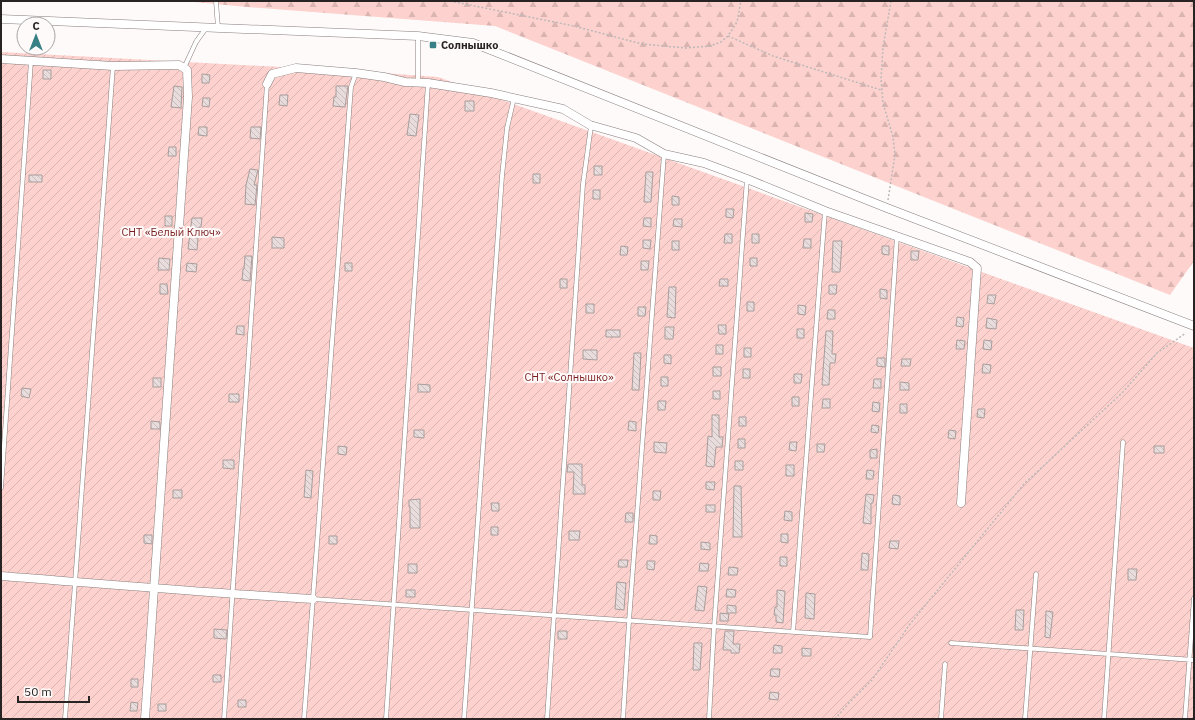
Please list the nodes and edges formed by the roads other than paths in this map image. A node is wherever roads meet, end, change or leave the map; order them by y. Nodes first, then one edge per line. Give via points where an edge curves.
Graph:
1 (216, 1) edge
2 (1, 19) edge
3 (206, 28) junction
4 (218, 29) junction
5 (418, 36) junction
6 (1, 59) edge
7 (31, 61) junction
8 (113, 66) junction
9 (184, 68) junction
10 (356, 73) junction
11 (418, 83) junction
12 (428, 83) junction
13 (267, 84) joint
14 (514, 98) junction
15 (591, 125) junction
16 (664, 154) junction
17 (747, 179) junction
18 (825, 211) junction
19 (897, 236) junction
20 (1191, 329) edge
21 (1123, 442) dead end
22 (1, 488) edge
23 (961, 503) dead end
24 (1036, 574) dead end
25 (1, 576) edge
26 (75, 582) junction
27 (154, 588) junction
28 (233, 595) junction
29 (1194, 598) edge
30 (313, 599) junction
31 (393, 604) junction
32 (472, 610) junction
33 (554, 615) junction
34 (629, 621) junction
35 (714, 627) junction
36 (793, 632) junction
37 (951, 643) dead end
38 (1030, 648) junction
39 (1109, 654) junction
40 (1192, 659) edge
41 (945, 664) dead end
42 (65, 719) edge
43 (145, 719) edge
44 (224, 719) edge
45 (304, 719) edge
46 (386, 719) edge
47 (464, 719) edge
48 (547, 719) edge
49 (623, 719) edge
50 (709, 719) edge
51 (941, 719) edge
52 (1025, 719) edge
53 (1104, 719) edge
54 (1185, 719) edge

1 - 4 lane
2 - 3 street
3 - 4 street
3 - 9 lane via 196,42
4 - 5 street
5 - 11 lane
5 - 20 street via 474,43
6 - 7 street
7 - 8 street
7 - 22 lane
8 - 9 street via 179,65
8 - 26 lane
9 - 27 street via 187,70 188,97
10 - 11 street
10 - 13 street via 296,68 272,74
10 - 30 lane via 351,87
11 - 12 street
12 - 14 street
12 - 31 lane
13 - 28 lane
14 - 15 street via 563,110
14 - 32 lane via 507,128 502,176
15 - 16 street via 636,138
15 - 33 lane via 583,184
16 - 17 street via 704,163
16 - 34 lane
17 - 18 street
17 - 35 lane
18 - 19 street
18 - 36 lane
19 - 23 street via 970,262 977,268
19 - 36 lane via 870,638
21 - 39 lane
24 - 38 lane
25 - 26 street
26 - 27 street
26 - 42 lane
27 - 28 street
27 - 43 street
28 - 30 street
28 - 44 lane
29 - 40 lane
30 - 31 lane
30 - 45 lane
31 - 32 lane
31 - 46 lane
32 - 33 lane
32 - 47 lane
33 - 34 lane
33 - 48 lane
34 - 35 lane
34 - 49 lane
35 - 36 lane
35 - 50 lane
37 - 38 lane
38 - 39 lane
38 - 52 lane
39 - 40 lane
39 - 53 lane
40 - 54 lane
41 - 51 lane

